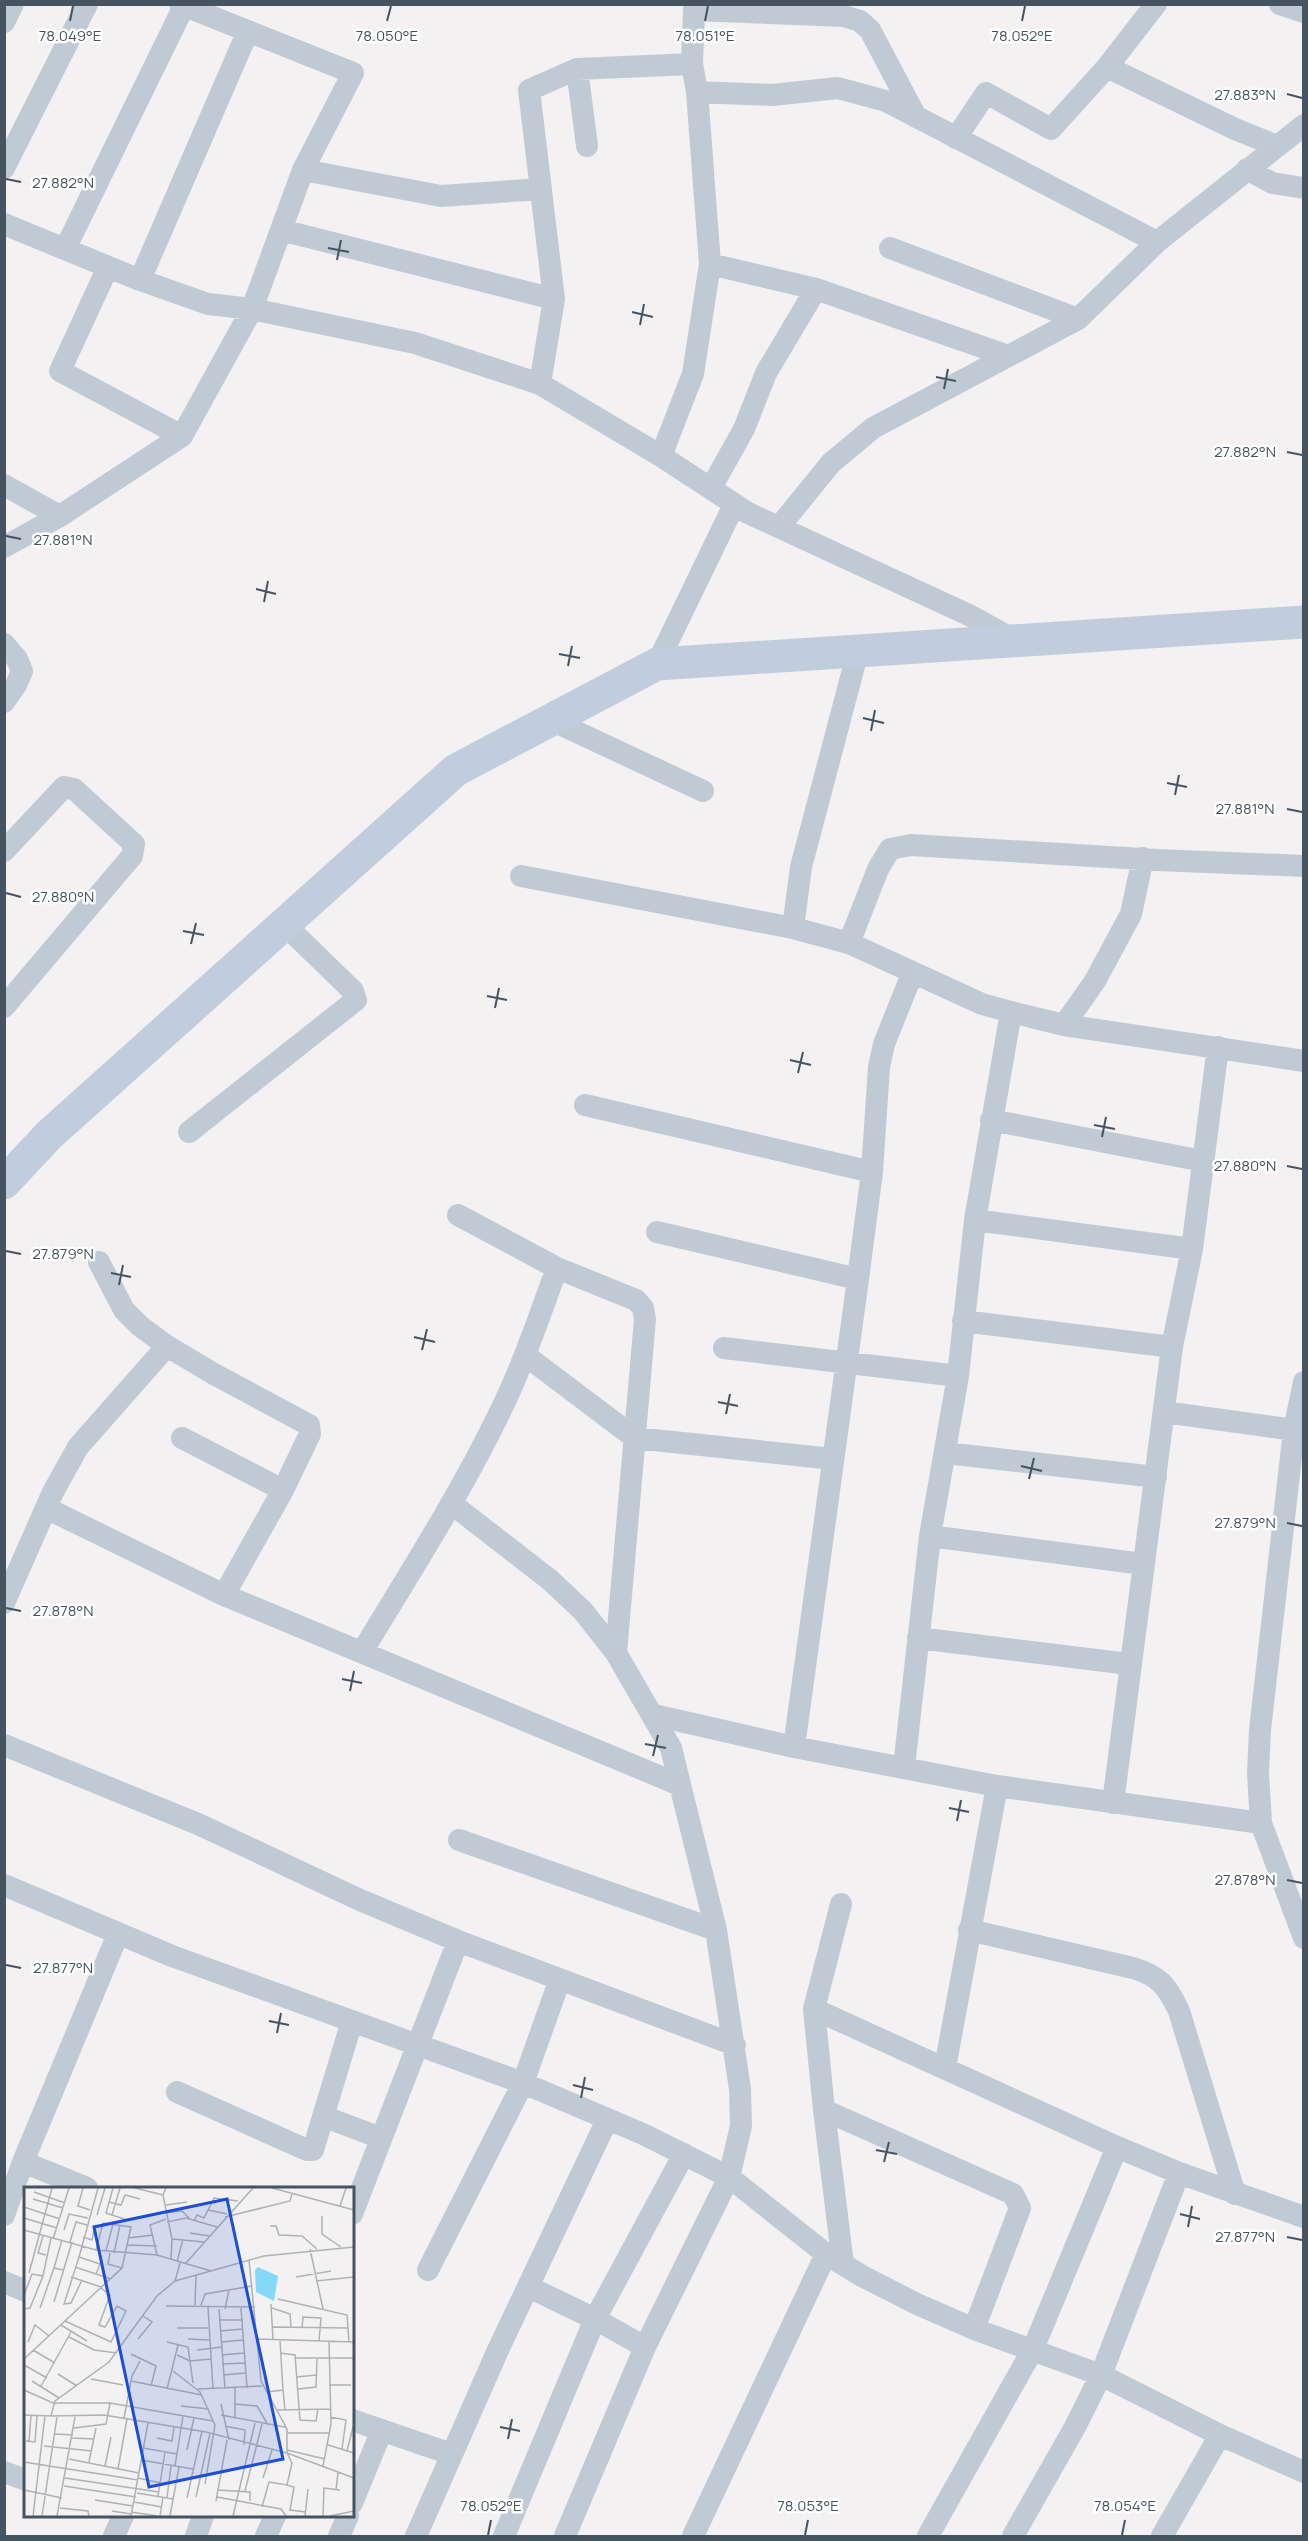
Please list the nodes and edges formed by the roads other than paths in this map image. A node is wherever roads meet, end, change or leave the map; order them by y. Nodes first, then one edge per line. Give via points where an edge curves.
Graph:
1 (13, 4) edge
2 (87, 4) edge
3 (1156, 4) edge
4 (1280, 4) edge
5 (182, 5) edge
6 (695, 7) edge
7 (1304, 12) edge
8 (4, 22) edge
9 (248, 31) junction
10 (692, 64) junction
11 (1107, 67) junction
12 (577, 69) junction
13 (697, 93) junction
14 (916, 117) junction
15 (1304, 125) edge
16 (956, 138) junction
17 (587, 146) dead end
18 (1277, 146) junction
19 (4, 168) edge
20 (1247, 169) junction
21 (303, 170) junction
22 (1304, 188) edge
23 (541, 189) junction
24 (4, 224) edge
25 (281, 230) junction
26 (1156, 242) junction
27 (890, 248) dead end
28 (65, 249) junction
29 (710, 264) junction
30 (108, 267) junction
31 (140, 280) junction
32 (816, 289) junction
33 (554, 299) junction
34 (252, 309) junction
35 (1078, 319) junction
36 (1008, 356) junction
37 (540, 384) junction
38 (182, 436) junction
39 (661, 456) junction
40 (4, 485) edge
41 (711, 488) junction
42 (734, 505) junction
43 (60, 516) junction
44 (779, 527) junction
45 (4, 547) edge
46 (1304, 622) edge
47 (1017, 642) junction
48 (4, 644) edge
49 (858, 651) junction
50 (657, 664) junction
51 (4, 702) edge
52 (551, 720) junction
53 (703, 791) dead end
54 (4, 851) edge
55 (1151, 860) junction
56 (1304, 866) edge
57 (521, 876) dead end
58 (284, 924) junction
59 (793, 928) junction
60 (849, 944) junction
61 (912, 974) junction
62 (4, 1007) edge
63 (1011, 1012) junction
64 (1065, 1024) junction
65 (1218, 1047) junction
66 (1304, 1061) edge
67 (585, 1105) dead end
68 (991, 1120) junction
69 (189, 1132) dead end
70 (1203, 1161) junction
71 (872, 1172) junction
72 (4, 1183) edge
73 (458, 1215) dead end
74 (975, 1220) junction
75 (657, 1232) dead end
76 (1192, 1249) junction
77 (99, 1262) dead end
78 (557, 1268) junction
79 (858, 1279) junction
80 (963, 1320) junction
81 (167, 1346) junction
82 (1172, 1347) junction
83 (724, 1348) dead end
84 (525, 1355) junction
85 (847, 1362) junction
86 (958, 1376) junction
87 (1304, 1382) edge
88 (1164, 1412) junction
89 (1294, 1430) junction
90 (182, 1438) dead end
91 (635, 1438) junction
92 (946, 1453) junction
93 (832, 1459) junction
94 (1156, 1477) junction
95 (283, 1490) junction
96 (452, 1504) junction
97 (46, 1508) junction
98 (930, 1536) junction
99 (1143, 1564) junction
100 (224, 1595) junction
101 (4, 1603) edge
102 (918, 1638) junction
103 (362, 1652) junction
104 (616, 1653) junction
105 (1129, 1664) junction
106 (654, 1715) junction
107 (4, 1745) edge
108 (794, 1747) junction
109 (904, 1767) junction
110 (680, 1785) junction
111 (997, 1786) junction
112 (1113, 1803) junction
113 (1261, 1823) junction
114 (459, 1840) dead end
115 (4, 1885) edge
116 (1295, 1886) edge
117 (841, 1904) dead end
118 (716, 1930) junction
119 (969, 1930) junction
120 (118, 1934) junction
121 (1304, 1938) edge
122 (458, 1941) junction
123 (560, 1979) junction
124 (814, 2009) junction
125 (352, 2021) junction
126 (420, 2044) junction
127 (735, 2045) junction
128 (945, 2068) junction
129 (523, 2082) junction
130 (177, 2092) dead end
131 (824, 2110) junction
132 (324, 2117) junction
133 (607, 2120) junction
134 (381, 2138) junction
135 (1117, 2147) junction
136 (684, 2154) junction
137 (23, 2162) junction
138 (1179, 2173) junction
139 (729, 2177) junction
140 (85, 2187) edge
141 (1235, 2194) junction
142 (354, 2209) edge
143 (4, 2215) edge
144 (1304, 2217) edge
145 (835, 2259) junction
146 (428, 2271) dead end
147 (4, 2282) edge
148 (529, 2287) junction
149 (24, 2289) edge
150 (595, 2319) junction
151 (974, 2329) junction
152 (645, 2347) junction
153 (1033, 2349) junction
154 (1101, 2375) junction
155 (354, 2421) edge
156 (382, 2430) junction
157 (1220, 2435) junction
158 (451, 2454) junction
159 (4, 2472) edge
160 (1304, 2472) edge
161 (24, 2479) edge
162 (354, 2498) edge
163 (203, 2517) edge
164 (274, 2517) edge
165 (348, 2517) edge
166 (196, 2536) edge
167 (266, 2536) edge
168 (339, 2536) edge
169 (416, 2536) edge
170 (504, 2536) edge
171 (565, 2536) edge
172 (693, 2536) edge
173 (928, 2536) edge
174 (1014, 2536) edge
175 (1162, 2536) edge

1 - 8 street
2 - 19 street
3 - 11 street
4 - 7 street
5 - 9 street
5 - 28 street
6 - 10 street
6 - 14 street via 844,16 860,21 870,30
9 - 21 street via 352,73
9 - 31 street
10 - 12 street
10 - 13 street
11 - 16 street via 1050,129 986,93
11 - 18 street
12 - 17 street
12 - 23 street via 528,90
13 - 14 street via 771,95 838,88 886,101
13 - 29 street
14 - 16 street
15 - 18 street
16 - 26 street
18 - 20 street
20 - 22 street via 1272,183
20 - 26 street
21 - 23 street via 441,196
21 - 25 street
23 - 33 street
24 - 28 street
25 - 33 street
25 - 34 street
26 - 35 street
27 - 35 street
28 - 30 street
29 - 32 street
29 - 39 street via 693,374
30 - 31 street
30 - 38 street via 60,371
31 - 34 street via 208,304
32 - 36 street
32 - 41 street via 766,373 744,429
33 - 37 street
34 - 37 street via 415,343
34 - 38 street
35 - 36 street
36 - 44 street via 873,428 831,462
37 - 39 street
38 - 43 street
39 - 41 street
40 - 43 street
41 - 42 street
42 - 44 street
42 - 50 street
43 - 45 street
44 - 47 street via 971,616
46 - 47 street
47 - 49 street
48 - 51 street via 22,671
49 - 50 street
49 - 59 street via 801,867
50 - 52 street
52 - 53 street
52 - 58 street via 456,770
54 - 62 street via 64,787 74,789 135,848
55 - 56 street
55 - 60 street via 911,845 890,849 878,868
55 - 64 street via 1131,914 1095,981
57 - 59 street
58 - 69 street via 353,991 356,1000
58 - 72 street via 49,1135
59 - 60 street
60 - 61 street
61 - 63 street
61 - 71 street via 879,1067
63 - 64 street
63 - 68 street
64 - 65 street
65 - 66 street
65 - 70 street
67 - 71 street
68 - 70 street
68 - 74 street
70 - 76 street
71 - 79 street
73 - 78 street
74 - 76 street
74 - 80 street
75 - 79 street
76 - 82 street
77 - 81 street via 124,1310
78 - 84 street
78 - 91 street via 624,1293 643,1308
79 - 85 street
80 - 82 street
80 - 86 street
81 - 95 street via 309,1425 310,1434
81 - 97 street via 78,1447
82 - 88 street
83 - 85 street
84 - 91 street
84 - 96 street
85 - 86 street
85 - 93 street
86 - 92 street
87 - 89 street
88 - 89 street
88 - 94 street
89 - 113 street via 1260,1730
90 - 95 street
91 - 93 street
91 - 104 street
92 - 94 street
92 - 98 street
93 - 108 street
94 - 99 street
95 - 100 street
96 - 103 street
96 - 104 street via 550,1580 583,1611
97 - 100 street
97 - 101 street
98 - 99 street
98 - 102 street
99 - 105 street
100 - 103 street
102 - 105 street
102 - 109 street
103 - 110 street
104 - 106 street
105 - 112 street
106 - 108 street
106 - 110 street via 671,1748
107 - 122 street via 198,1824
108 - 109 street
109 - 111 street
110 - 118 street
111 - 112 street
111 - 119 street
112 - 113 street
113 - 116 street
114 - 118 street
115 - 120 street
116 - 121 street
117 - 124 street
118 - 127 street
119 - 128 street
119 - 141 street via 1133,1968 1152,1974 1169,1990 1179,2011
120 - 125 street
120 - 137 street
122 - 123 street
122 - 126 street
123 - 127 street
123 - 129 street
124 - 128 street
124 - 131 street
125 - 126 street
125 - 132 street
126 - 129 street
126 - 134 street
127 - 139 street via 741,2126
128 - 135 street
129 - 133 street
129 - 146 street
130 - 132 street via 310,2151 315,2147
131 - 145 street
131 - 151 street via 1013,2194 1020,2208
132 - 134 street
133 - 136 street
133 - 148 street
134 - 142 street
135 - 138 street
135 - 153 street
136 - 139 street
136 - 150 street
137 - 140 street
137 - 143 street
138 - 141 street
138 - 154 street
139 - 145 street
139 - 152 street
141 - 144 street
145 - 151 street via 917,2304
145 - 172 street
147 - 149 street
148 - 150 street
148 - 158 street
150 - 152 street
150 - 170 street
151 - 153 street
152 - 171 street
153 - 154 street
153 - 173 street
154 - 157 street
154 - 174 street
155 - 156 street
156 - 158 street
156 - 162 street
157 - 160 street
157 - 175 street
158 - 169 street
159 - 161 street
163 - 166 street
164 - 167 street
165 - 168 street

